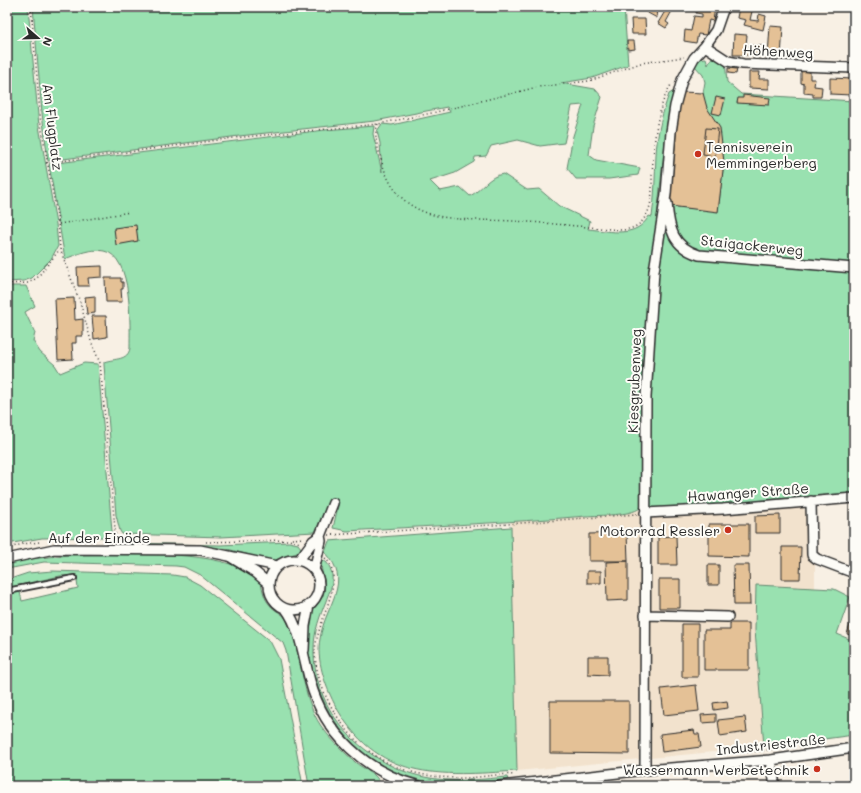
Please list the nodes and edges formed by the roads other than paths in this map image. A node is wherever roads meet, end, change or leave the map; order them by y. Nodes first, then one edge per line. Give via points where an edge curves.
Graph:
1 (724, 7) edge
2 (705, 46) junction
3 (854, 68) edge
4 (666, 194) junction
5 (854, 268) edge
6 (854, 498) edge
7 (811, 501) junction
8 (333, 503) dead end
9 (645, 513) junction
10 (320, 536) junction
11 (231, 558) junction
12 (7, 559) edge
13 (299, 560) junction
14 (277, 566) junction
15 (314, 570) junction
16 (854, 573) edge
17 (74, 578) dead end
18 (268, 584) junction
19 (7, 590) edge
20 (309, 605) junction
21 (286, 609) junction
22 (645, 615) junction
23 (728, 617) dead end
24 (304, 656) junction
25 (854, 748) edge
26 (771, 760) junction
27 (645, 770) junction
28 (393, 783) edge
29 (419, 786) edge
30 (500, 786) edge
31 (775, 786) edge

1 - 2 street, Kiesgrubenweg via 716,30
2 - 3 street, Höhenweg via 728,61 743,64
2 - 4 street, Kiesgrubenweg via 694,58 682,80 675,106
4 - 5 street, Staigackerweg via 671,227 677,242 686,251 699,255
4 - 9 street, Kiesgrubenweg via 659,234 650,326 646,397
6 - 7 street, Hawanger Straße
7 - 9 street, Hawanger Straße
7 - 16 street via 812,555
8 - 10 street
9 - 22 street, Kiesgrubenweg
10 - 13 street
10 - 15 street
11 - 12 street, Auf der Einöde via 200,550 115,548 54,549
11 - 14 street via 244,558
11 - 18 street via 255,572
13 - 14 street via 287,560
13 - 15 street
14 - 18 street
15 - 20 street via 319,588
17 - 19 lane
18 - 21 street via 272,597
20 - 21 street via 296,610
20 - 24 street
21 - 24 street
22 - 23 street
22 - 27 street, Kiesgrubenweg
24 - 28 street via 314,694 332,728 358,757
25 - 26 street, Industriestraße
26 - 27 street, Industriestraße
26 - 31 street
27 - 30 street, Industriestraße
28 - 29 street

